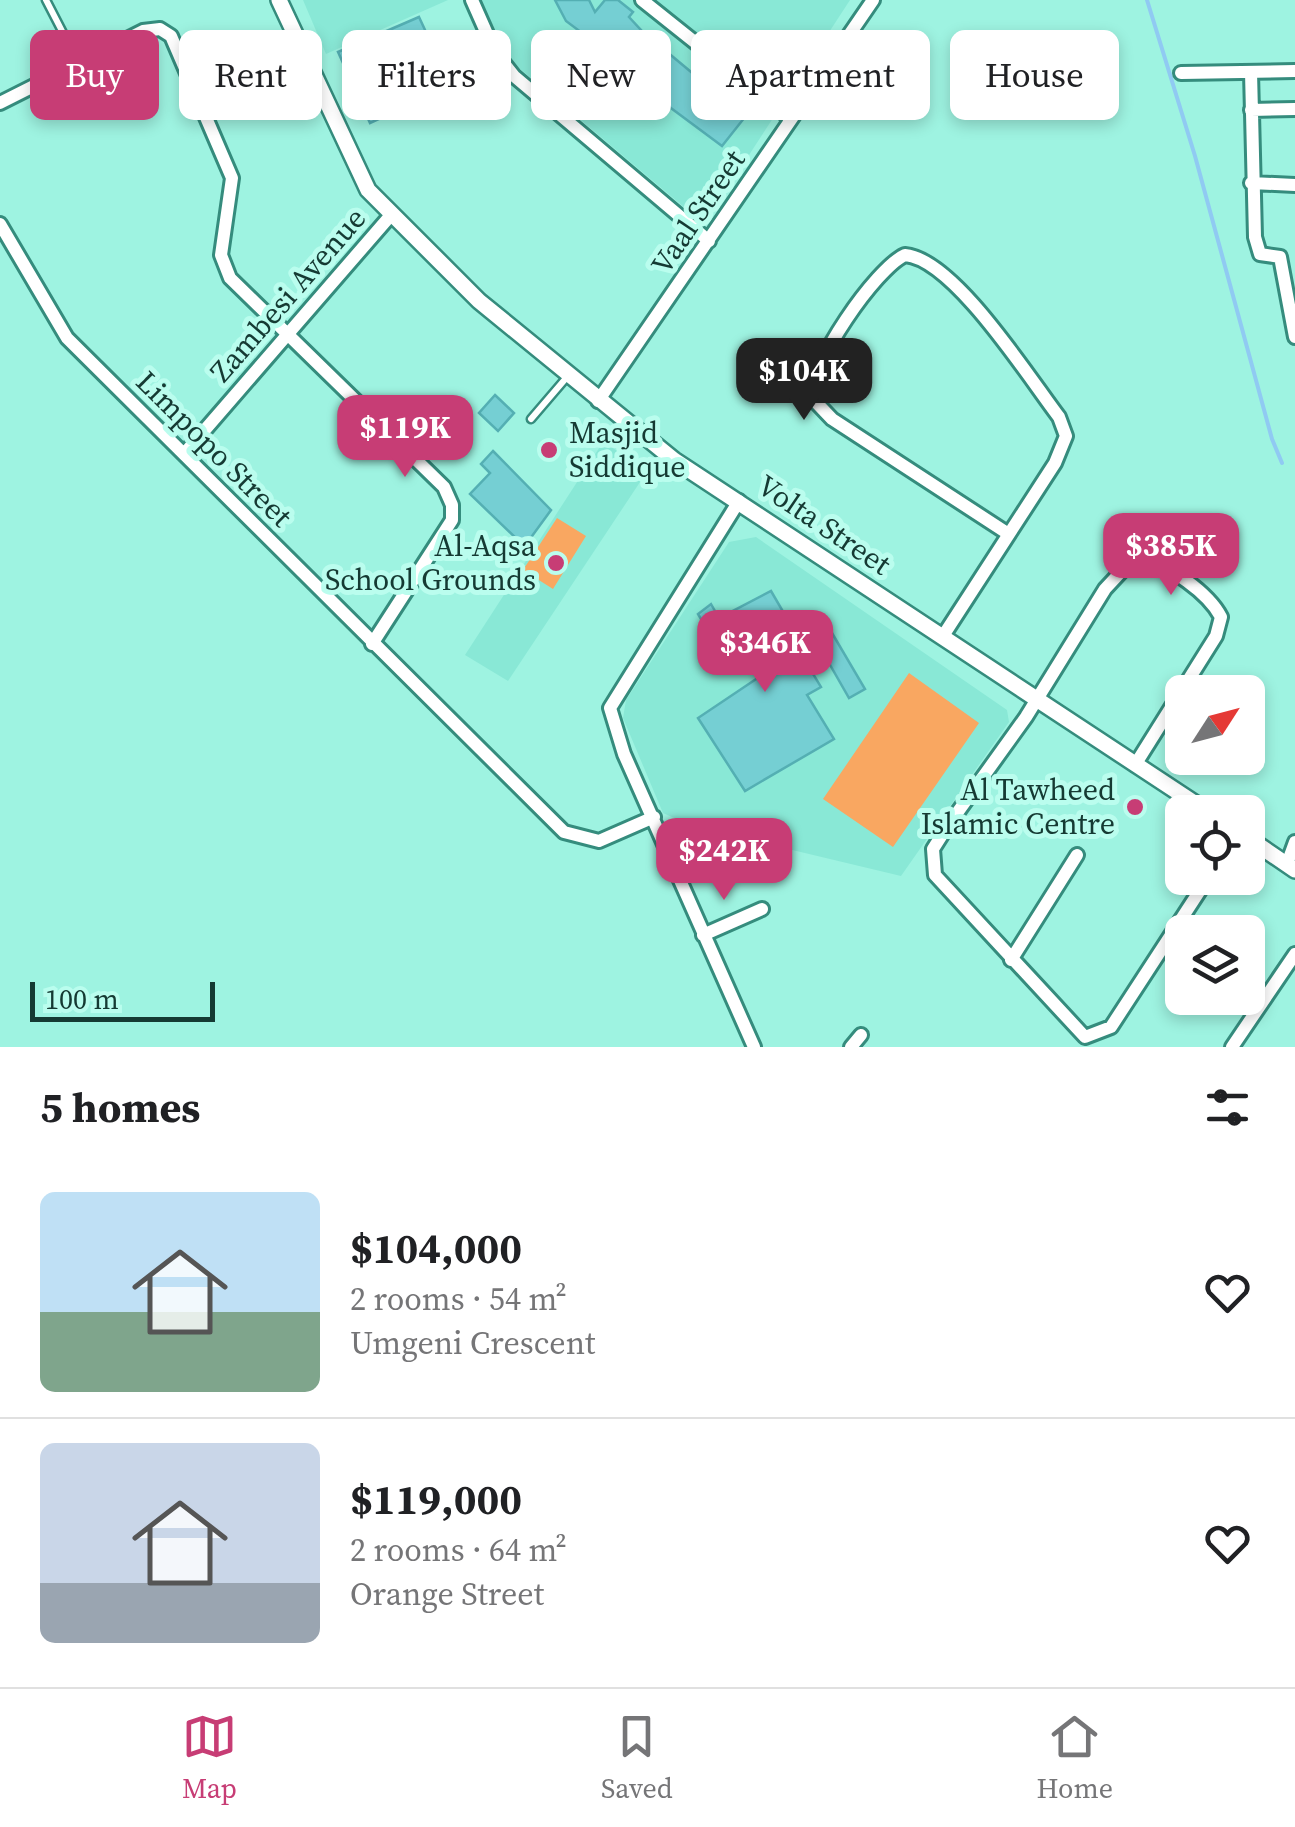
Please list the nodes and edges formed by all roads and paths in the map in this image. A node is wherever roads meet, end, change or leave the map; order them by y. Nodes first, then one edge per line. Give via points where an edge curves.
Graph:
1 (46, 0) edge
2 (279, 0) edge
3 (472, 0) edge
4 (642, 0) edge
5 (872, 0) edge
6 (61, 30) edge
7 (152, 30) edge
8 (852, 30) edge
9 (691, 39) edge
10 (1295, 71) edge
11 (1251, 72) junction
12 (1180, 73) dead end
13 (30, 89) edge
14 (0, 104) edge
15 (1295, 109) edge
16 (1251, 110) junction
17 (790, 120) edge
18 (1251, 184) junction
19 (1295, 185) edge
20 (390, 215) junction
21 (0, 224) edge
22 (709, 240) junction
23 (1280, 257) junction
24 (1295, 257) edge
25 (1294, 332) edge
26 (286, 336) junction
27 (567, 377) junction
28 (598, 401) junction
29 (531, 418) dead end
30 (184, 454) junction
31 (739, 501) junction
32 (1007, 533) junction
33 (943, 636) junction
34 (372, 644) junction
35 (1037, 699) junction
36 (1135, 764) junction
37 (1182, 795) edge
38 (654, 817) junction
39 (1295, 842) edge
40 (1265, 849) edge
41 (1077, 855) dead end
42 (1291, 867) edge
43 (1197, 895) edge
44 (762, 909) dead end
45 (703, 935) junction
46 (1295, 954) edge
47 (1011, 960) junction
48 (861, 1035) dead end
49 (754, 1047) edge
50 (851, 1047) edge
51 (1232, 1047) edge

1 - 6 lane
2 - 20 street, Volta Street via 352,160
3 - 22 street via 495,52 514,76
4 - 9 street
5 - 8 street, Vaal Street
7 - 26 street via 175,42 232,178 222,242 225,268
10 - 11 street
11 - 12 street
11 - 16 street
13 - 14 street
15 - 16 street
16 - 18 street
17 - 22 street, Vaal Street
18 - 19 street
18 - 23 street via 1258,250 1263,257
20 - 26 street, Zambesi Avenue
20 - 27 street, Volta Street
21 - 30 street, Limpopo Street via 67,338
22 - 28 street, Vaal Street
23 - 24 street
23 - 25 street
26 - 30 street, Zambesi Avenue
26 - 34 street via 444,488 452,505 448,529
27 - 28 street, Volta Street
27 - 29 lane
28 - 31 street, Volta Street
30 - 34 street, Limpopo Street
31 - 33 street, Volta Street
31 - 38 street via 610,708
32 - 32 street via 1061,454 1062,424 964,296 928,262 905,255 878,278 834,340 813,380 812,398 832,419
32 - 33 street
33 - 35 street, Volta Street
34 - 38 street, Limpopo Street via 564,832 599,841
35 - 36 street, Volta Street
35 - 36 street via 1106,589 1132,560 1152,560 1185,581 1213,604 1220,626
35 - 47 street via 947,827 932,862 946,891
36 - 37 street, Volta Street
38 - 45 street
39 - 42 street
40 - 42 street
41 - 47 street
43 - 47 street via 1102,1034 1078,1033
44 - 45 street
45 - 49 street
46 - 51 street
48 - 50 street

